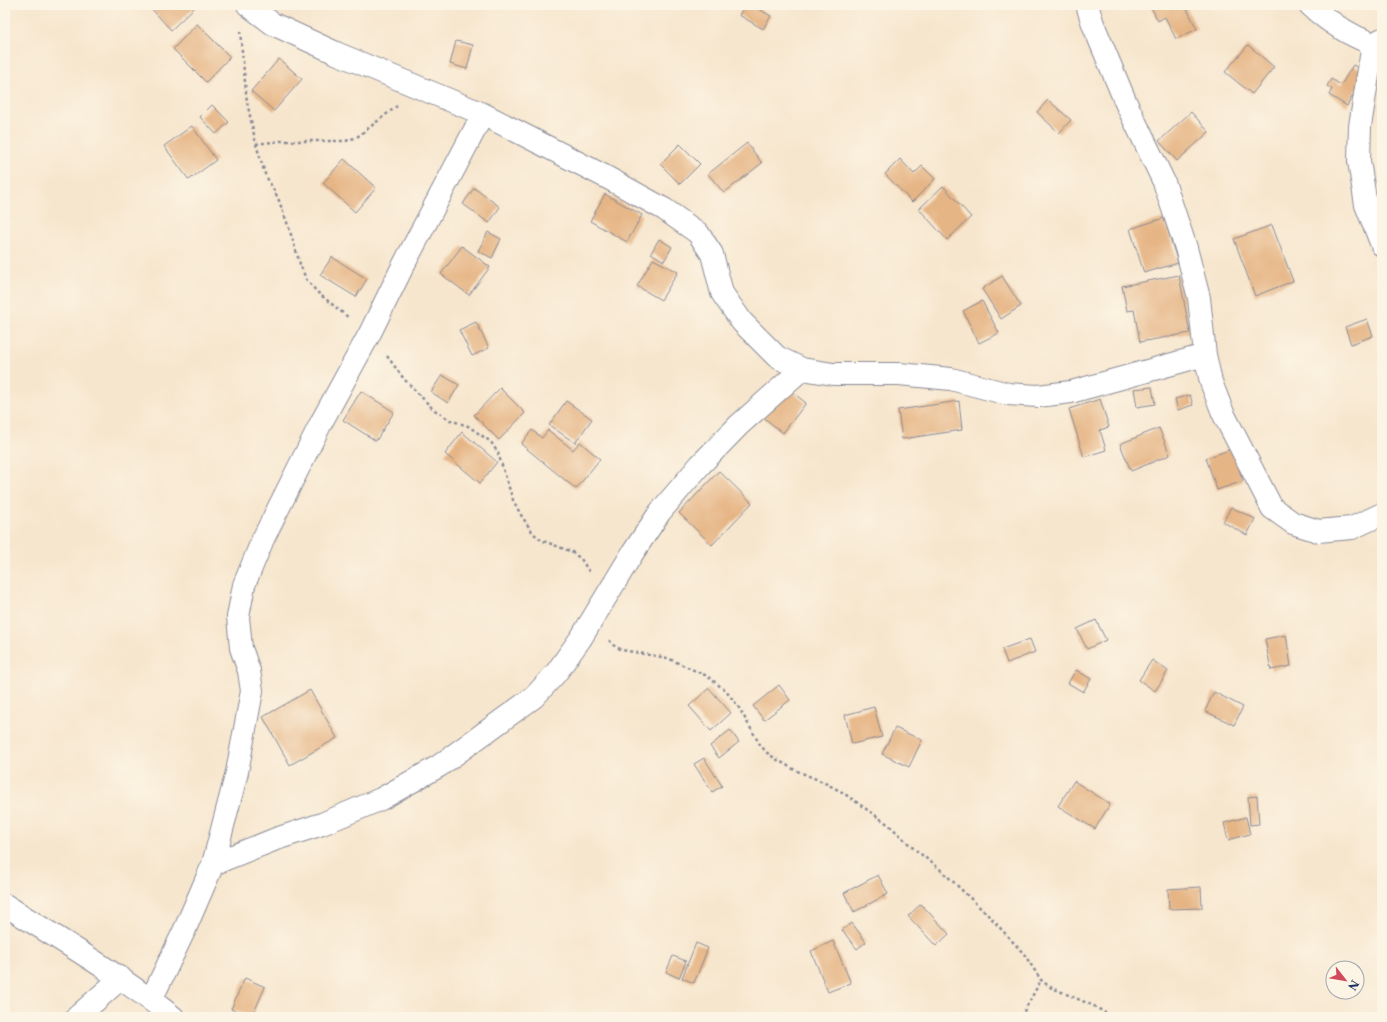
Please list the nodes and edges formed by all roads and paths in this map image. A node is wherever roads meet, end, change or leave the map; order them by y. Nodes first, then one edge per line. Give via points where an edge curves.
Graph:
1 (248, 5) edge
2 (1087, 5) edge
3 (1310, 5) edge
4 (240, 29) dead end
5 (1378, 42) edge
6 (418, 87) junction
7 (483, 114) junction
8 (256, 144) junction
9 (1382, 245) edge
10 (369, 335) junction
11 (1204, 355) junction
12 (802, 369) junction
13 (1382, 514) edge
14 (601, 605) junction
15 (213, 864) junction
16 (5, 905) edge
17 (121, 978) junction
18 (1041, 980) junction
19 (151, 1000) junction
20 (77, 1017) edge
21 (173, 1017) edge
22 (1021, 1017) edge
23 (1112, 1017) edge

1 - 6 street via 273,24
2 - 11 street via 1126,103 1164,182 1199,298
3 - 5 street via 1338,29 1355,38
4 - 8 path via 247,102
5 - 9 street via 1360,126 1359,161 1366,205
6 - 7 street
6 - 8 path via 357,138 346,141 280,141
7 - 10 street
7 - 12 street via 608,178 664,209 698,233 712,254 722,293 742,322 777,357
8 - 10 path via 306,279 317,292
10 - 14 path via 404,379 433,409 450,420 468,426 491,442 498,453 513,500 521,515 541,540 563,547 581,558 589,569
10 - 15 street via 263,539 244,585 238,617 241,648 252,690 237,772
11 - 12 street via 1071,392 1038,396 1008,394 951,379 899,374 833,374
11 - 13 street via 1223,412 1272,508 1293,523 1318,531 1352,528
12 - 14 street via 739,425 670,500 632,554
14 - 15 street via 556,673 534,697 439,766 381,799 322,824
14 - 18 path via 604,631 613,645 622,650 667,658 707,676 725,690 738,706 766,752 795,770 842,792 889,825 992,919 1024,954
15 - 19 street
16 - 17 street
17 - 19 street
17 - 20 street
18 - 22 path
18 - 23 path via 1050,987 1094,1006
19 - 21 street

